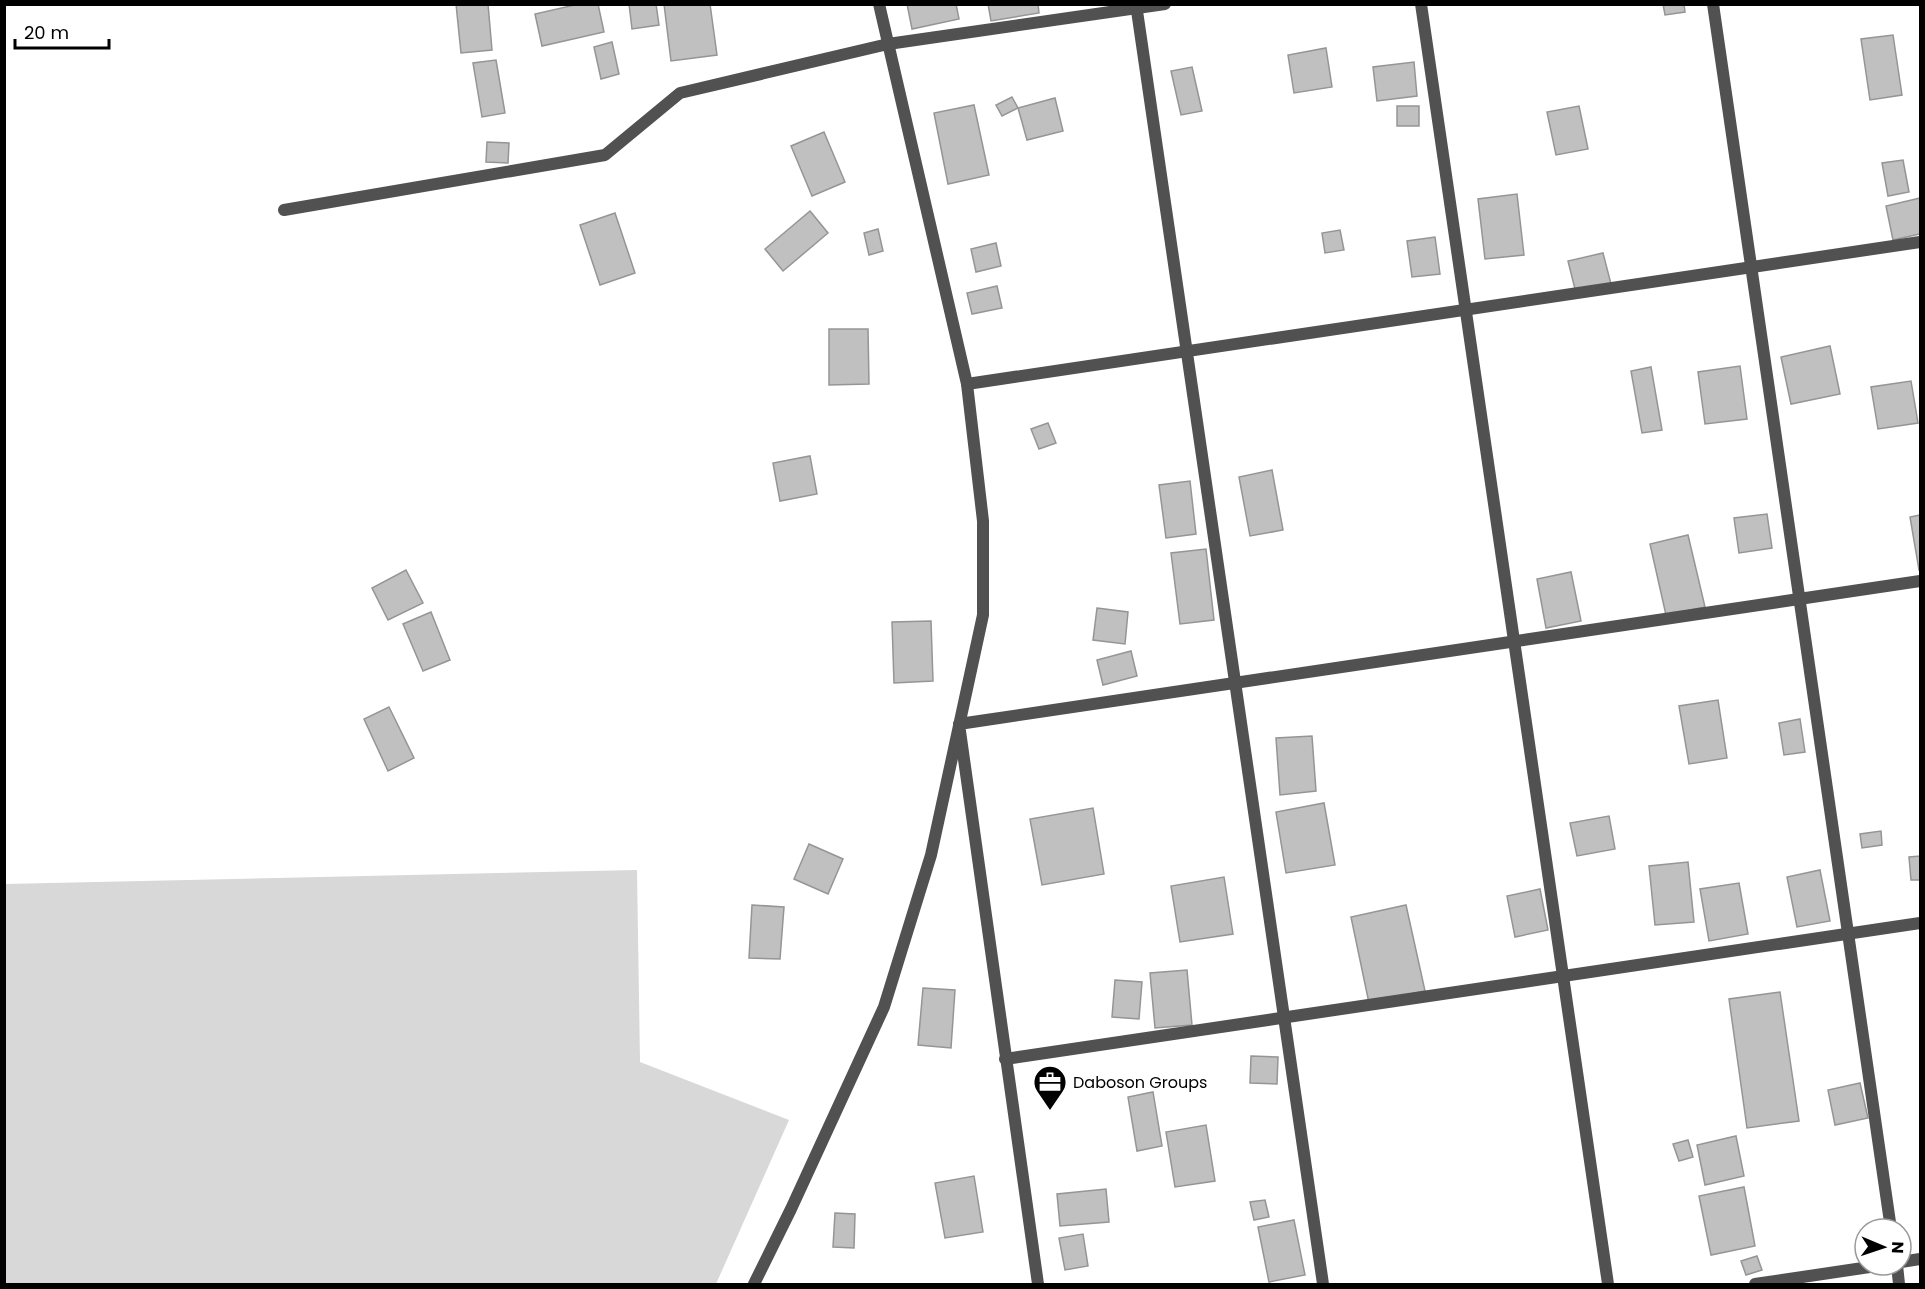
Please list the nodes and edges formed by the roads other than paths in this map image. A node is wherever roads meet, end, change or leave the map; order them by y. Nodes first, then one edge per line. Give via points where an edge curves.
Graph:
1 (879, 4) edge
2 (1165, 4) edge
3 (1421, 4) edge
4 (1713, 4) edge
5 (1136, 7) edge
6 (888, 44) junction
7 (284, 210) dead end
8 (1920, 242) edge
9 (1751, 267) junction
10 (1465, 310) junction
11 (1187, 351) junction
12 (967, 384) junction
13 (1920, 580) edge
14 (1799, 598) junction
15 (1514, 641) junction
16 (1235, 682) junction
17 (959, 724) junction
18 (1920, 924) edge
19 (1848, 934) junction
20 (1563, 977) junction
21 (1284, 1018) junction
22 (1005, 1059) junction
23 (1889, 1217) edge
24 (1853, 1269) edge
25 (754, 1284) edge
26 (1038, 1284) edge
27 (1323, 1284) edge
28 (1608, 1284) edge
29 (1755, 1284) edge

1 - 6 street
2 - 5 street
3 - 10 street
4 - 9 street
5 - 6 street
5 - 11 street
6 - 7 street via 680,93 605,155
6 - 12 street
8 - 9 street
9 - 10 street
9 - 14 street
10 - 11 street
10 - 15 street
11 - 12 street
11 - 16 street
12 - 17 street via 983,521 983,615
13 - 14 street
14 - 15 street
14 - 19 street
15 - 16 street
15 - 20 street
16 - 17 street
16 - 21 street
17 - 22 street
17 - 25 street via 931,855 884,1007
18 - 19 street
19 - 20 street
19 - 23 street
20 - 21 street
20 - 28 street
21 - 22 street
21 - 27 street
22 - 26 street
24 - 29 street

